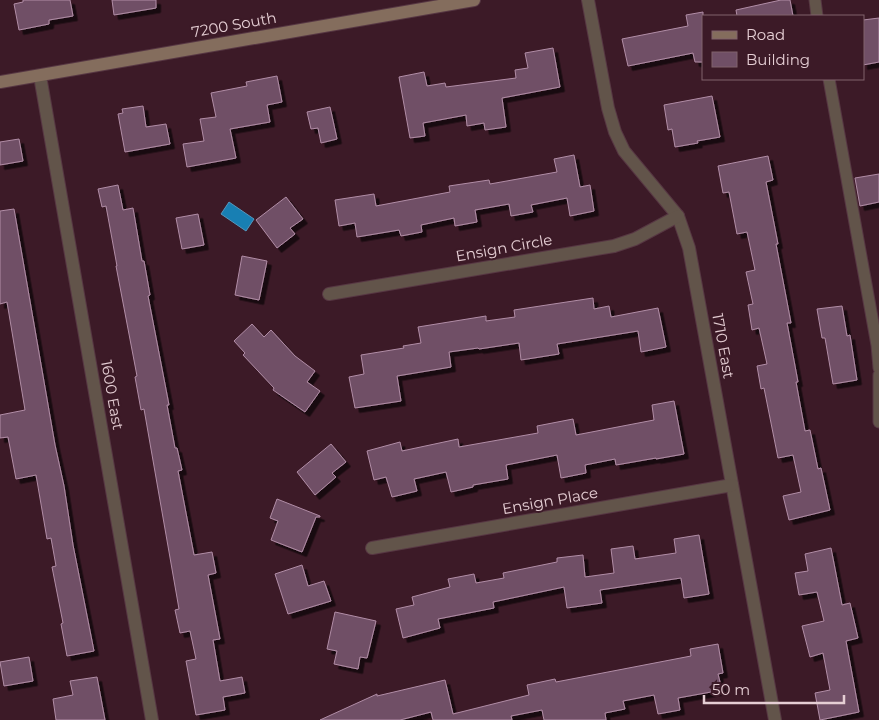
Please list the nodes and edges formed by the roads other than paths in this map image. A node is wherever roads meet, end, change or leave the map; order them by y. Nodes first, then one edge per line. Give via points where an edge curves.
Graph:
1 (474, 0) edge
2 (588, 0) edge
3 (814, 0) edge
4 (818, 15) edge
5 (40, 76) junction
6 (829, 80) edge
7 (0, 82) edge
8 (678, 216) junction
9 (329, 294) dead end
10 (879, 368) edge
11 (879, 375) edge
12 (879, 422) edge
13 (732, 485) junction
14 (372, 548) dead end
15 (152, 720) edge
16 (775, 720) edge

1 - 5 street, 7200 South
2 - 8 street, 1710 East via 615,132 624,151
3 - 4 lane
5 - 7 street, 7200 South
5 - 15 street, 1600 East
6 - 10 lane
8 - 9 street, Ensign Circle via 635,239 614,246
8 - 13 street, 1710 East via 689,248
11 - 12 lane
13 - 14 street, Ensign Place
13 - 16 street, 1710 East

